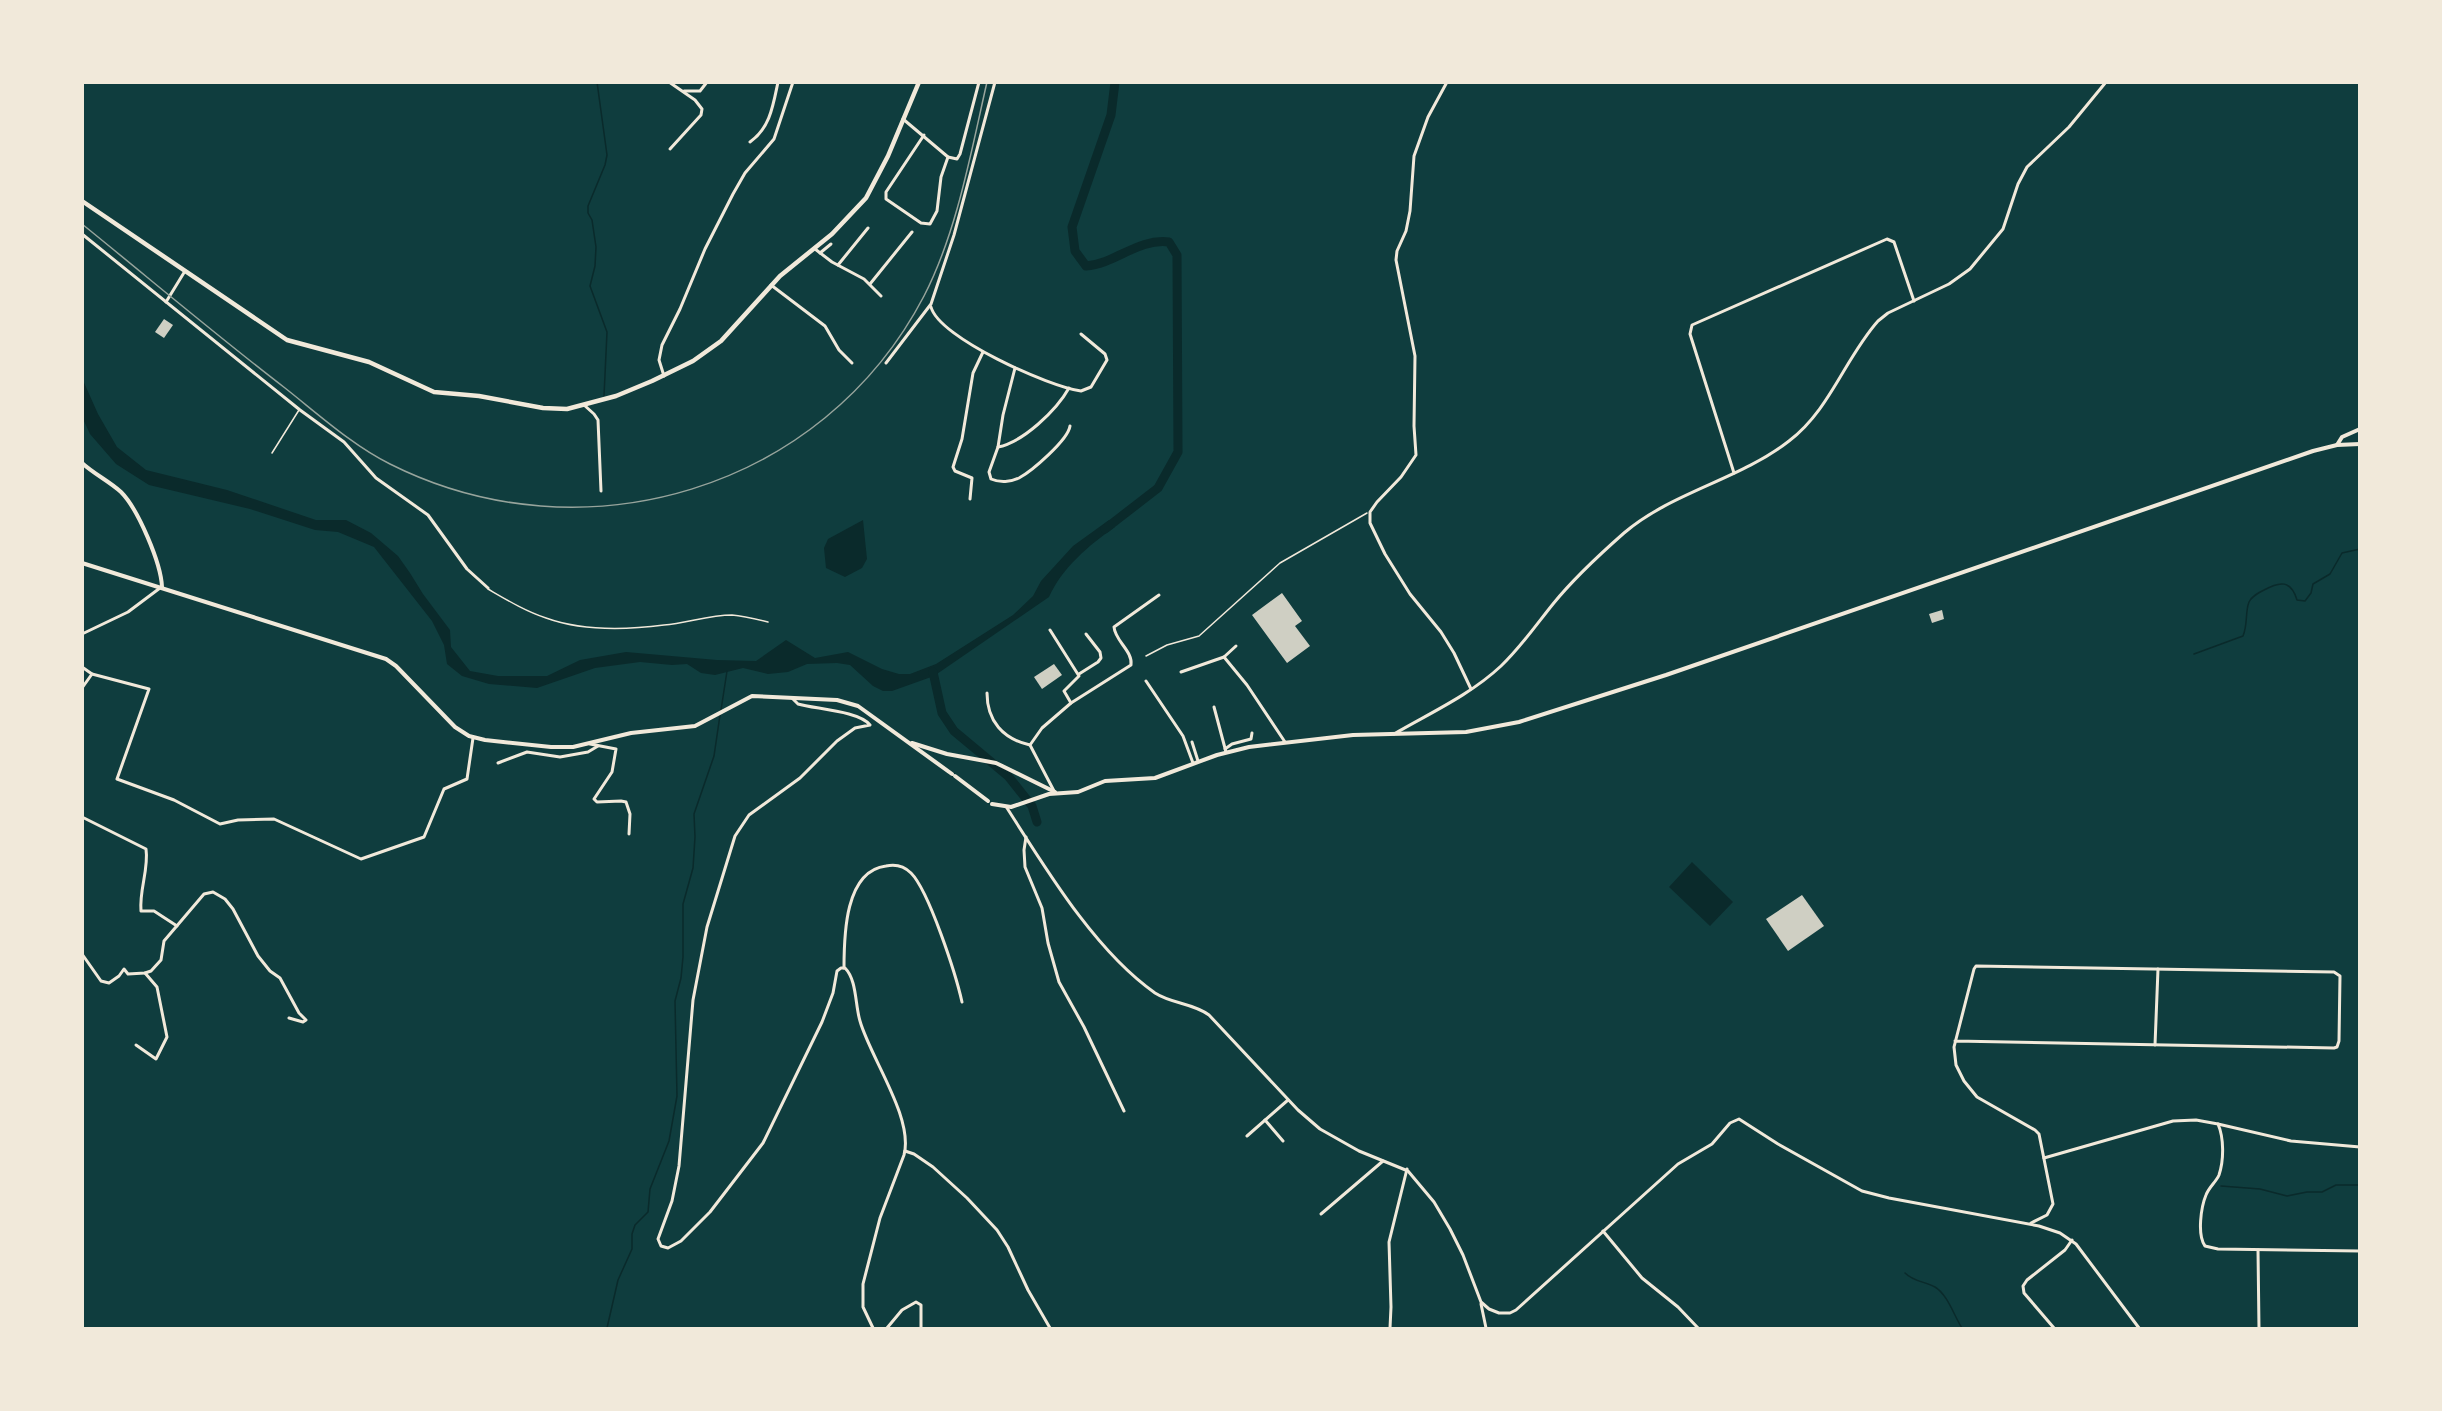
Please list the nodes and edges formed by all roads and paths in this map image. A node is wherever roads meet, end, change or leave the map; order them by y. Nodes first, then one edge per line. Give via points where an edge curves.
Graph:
1 (669, 82) edge
2 (707, 82) edge
3 (778, 82) edge
4 (794, 82) edge
5 (919, 82) edge
6 (979, 82) edge
7 (995, 82) edge
8 (1447, 82) edge
9 (2106, 82) edge
10 (682, 91) junction
11 (903, 119) junction
12 (924, 135) junction
13 (750, 142) dead end
14 (670, 149) dead end
15 (948, 157) junction
16 (82, 201) edge
17 (868, 228) dead end
18 (912, 232) dead end
19 (82, 234) edge
20 (831, 244) dead end
21 (814, 248) junction
22 (820, 253) junction
23 (838, 265) junction
24 (185, 271) junction
25 (870, 284) junction
26 (771, 285) junction
27 (880, 296) dead end
28 (1914, 301) junction
29 (166, 302) junction
30 (932, 304) junction
31 (1081, 334) dead end
32 (983, 352) junction
33 (852, 363) dead end
34 (886, 363) dead end
35 (1015, 368) junction
36 (664, 376) junction
37 (1069, 388) junction
38 (584, 405) junction
39 (300, 410) junction
40 (1070, 426) dead end
41 (2360, 429) edge
42 (2360, 444) edge
43 (2337, 445) junction
44 (998, 447) junction
45 (272, 453) dead end
46 (82, 463) edge
47 (1734, 473) junction
48 (601, 491) dead end
49 (970, 499) dead end
50 (1370, 512) junction
51 (82, 563) edge
52 (162, 587) junction
53 (488, 588) joint
54 (1159, 595) dead end
55 (768, 622) dead end
56 (1050, 630) dead end
57 (82, 634) edge
58 (1086, 634) dead end
59 (1236, 646) dead end
60 (1146, 656) dead end
61 (1224, 657) junction
62 (82, 667) edge
63 (1180, 672) dead end
64 (92, 674) junction
65 (1079, 674) junction
66 (1146, 681) dead end
67 (82, 688) edge
68 (1471, 689) junction
69 (987, 693) dead end
70 (792, 698) junction
71 (1071, 703) junction
72 (1214, 707) dead end
73 (1252, 733) dead end
74 (1392, 735) junction
75 (473, 737) junction
76 (908, 742) junction
77 (1192, 742) dead end
78 (1284, 742) junction
79 (588, 744) junction
80 (600, 745) junction
81 (1030, 746) junction
82 (1225, 750) junction
83 (947, 754) junction
84 (498, 762) dead end
85 (1195, 762) junction
86 (941, 765) junction
87 (1036, 783) junction
88 (1055, 792) junction
89 (1038, 797) junction
90 (1007, 808) junction
91 (82, 817) edge
92 (629, 834) dead end
93 (1026, 837) junction
94 (177, 926) junction
95 (82, 954) edge
96 (844, 968) junction
97 (2158, 968) junction
98 (145, 973) junction
99 (962, 1002) dead end
100 (289, 1018) dead end
101 (1955, 1041) junction
102 (136, 1045) dead end
103 (2155, 1045) junction
104 (1288, 1100) junction
105 (1124, 1111) dead end
106 (1265, 1120) junction
107 (2218, 1124) junction
108 (1247, 1136) dead end
109 (1283, 1141) dead end
110 (2360, 1147) edge
111 (905, 1151) junction
112 (2044, 1158) junction
113 (1383, 1161) junction
114 (1407, 1169) junction
115 (1321, 1214) dead end
116 (2029, 1224) junction
117 (1603, 1231) junction
118 (2072, 1240) junction
119 (2258, 1250) junction
120 (2360, 1251) edge
121 (1481, 1302) junction
122 (873, 1329) edge
123 (887, 1329) edge
124 (921, 1329) edge
125 (1050, 1329) edge
126 (1390, 1329) edge
127 (1486, 1329) edge
128 (1698, 1329) edge
129 (2054, 1329) edge
130 (2139, 1329) edge
131 (2259, 1329) edge

1 - 10 street
2 - 10 street via 698,91
3 - 13 street via 766,126
4 - 36 street via 774,139 733,194 662,345 659,360
5 - 11 main road
6 - 15 street via 960,154 955,159
7 - 30 street
8 - 50 street via 1428,117 1414,156 1410,211 1396,260 1415,356 1416,455
9 - 28 street via 2069,127 2027,167 2019,179 2003,229 1972,267
10 - 14 street via 700,104 701,115
11 - 12 street
11 - 21 main road via 869,195
12 - 15 street
12 - 15 street via 886,192 886,199 921,223 930,224 938,212 940,180
16 - 24 main road
17 - 23 street
18 - 25 street
19 - 29 street
20 - 22 street
21 - 22 street
21 - 26 main road
22 - 23 street
23 - 25 street
24 - 29 street
24 - 38 main road via 287,340 369,362 426,389 548,409
25 - 27 street
26 - 33 street via 825,326 838,350
26 - 36 main road via 717,345
28 - 47 street via 1876,323 1801,430 1778,450
28 - 47 street via 1894,243 1887,239 1692,325 1690,334
29 - 39 street
30 - 32 street via 931,310 940,321
30 - 34 street
31 - 37 street via 1106,355 1107,361 1089,389
32 - 35 street
32 - 49 street via 973,373 953,467 972,478
35 - 37 street
35 - 44 street
36 - 38 main road
37 - 44 street via 1058,404 1023,436
38 - 48 street via 599,423
39 - 45 lane
39 - 53 street via 344,442 376,478 428,515 465,567
40 - 44 street via 1067,435 1048,453 1012,480 997,481 989,476
41 - 43 main road via 2342,437
42 - 43 main road
43 - 74 main road via 1547,714 1486,729
46 - 52 main road via 129,501 156,562
47 - 68 street via 1638,521 1579,576 1505,662
50 - 60 path via 1280,563 1199,636
50 - 68 street via 1385,554 1454,652
51 - 52 main road
52 - 57 street via 128,612
52 - 75 main road via 386,659 453,725
53 - 55 lane via 544,618 579,626 659,626 725,615
54 - 71 street via 1114,627 1131,657 1131,665
56 - 65 street
58 - 65 street via 1101,658
59 - 61 street
61 - 63 street
61 - 78 street
62 - 64 street
64 - 67 street
64 - 75 street via 149,689 117,779 174,800 220,824 274,819 361,859 424,837 444,789 467,779
65 - 71 street via 1064,691
66 - 85 street via 1183,736
68 - 74 street
69 - 81 street via 988,709 997,727 1010,738
70 - 76 main road via 852,703
70 - 79 main road via 752,696 697,725 634,732
70 - 96 street via 798,704 849,715 870,725 855,728 837,741 800,778 749,815 735,836 709,916 694,992 679,1166 672,1202 659,1234 663,1247 674,1246 690,1234 763,1143 822,1022 837,971
71 - 81 street via 1042,728
72 - 82 street
73 - 82 street via 1251,739
74 - 78 main road
75 - 79 main road via 555,747
76 - 83 main road
76 - 86 main road
77 - 85 street
78 - 82 main road
79 - 80 street
80 - 84 street via 588,752 560,757 527,752
80 - 92 street via 614,747 617,752 612,772 594,800 626,802
81 - 88 street
82 - 85 main road
83 - 86 main road via 940,758
83 - 87 main road via 992,762
85 - 88 main road via 1155,778 1107,780 1075,793
86 - 90 main road via 990,802
87 - 88 main road
87 - 89 main road via 1040,789
88 - 89 main road
89 - 90 main road
90 - 93 street
91 - 94 street via 146,849 148,858 139,896 141,911 154,910
93 - 104 street via 1067,899 1127,970 1159,995 1209,1015
93 - 105 street via 1025,867 1042,908 1059,982
94 - 98 street via 164,940 161,960
94 - 100 street via 204,894 213,892 225,899 258,956 280,978 306,1020
95 - 98 street via 100,981 109,983 124,969 128,974
96 - 99 street via 847,924 858,883 874,869 900,866 921,887
96 - 111 street via 851,979 862,1027 895,1102
97 - 101 street via 1977,965
97 - 103 street
97 - 103 street via 2337,973 2341,979 2339,1041 2332,1048
98 - 102 street via 157,987 167,1037 156,1059
101 - 103 street
101 - 112 street via 1954,1061 1969,1088 1984,1102 2037,1131
104 - 106 street
104 - 113 street via 1333,1138
106 - 108 street
106 - 109 street
107 - 110 street via 2291,1141
107 - 112 street via 2173,1121
107 - 119 street via 2222,1136 2221,1167 2204,1201 2202,1241 2212,1248
111 - 122 street via 879,1221 863,1284 864,1310
111 - 125 street via 935,1169 997,1230
112 - 116 street via 2053,1206 2047,1215
113 - 114 street
113 - 115 street
114 - 121 street via 1441,1213
114 - 126 street via 1389,1238
116 - 117 street via 1865,1192 1737,1119 1714,1142 1683,1160
116 - 118 street via 2054,1230
117 - 121 street via 1510,1314 1489,1310
117 - 128 street via 1642,1278
118 - 129 street via 2023,1286 2024,1293
118 - 130 street
119 - 120 street
119 - 131 street
121 - 127 street
123 - 124 street via 900,1312 916,1302 921,1305

